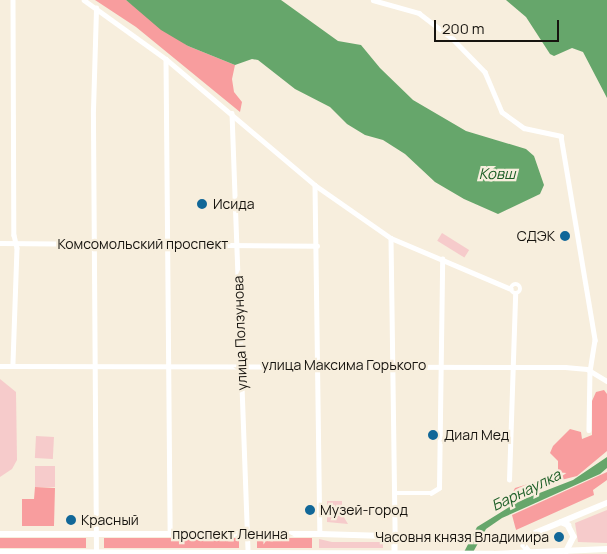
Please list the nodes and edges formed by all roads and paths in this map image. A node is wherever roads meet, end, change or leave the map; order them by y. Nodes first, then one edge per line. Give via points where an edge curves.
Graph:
1 (13, 0) edge
2 (84, 0) edge
3 (373, 0) edge
4 (96, 8) junction
5 (166, 59) junction
6 (232, 113) junction
7 (315, 185) junction
8 (391, 238) junction
9 (0, 243) edge
10 (15, 243) junction
11 (94, 243) junction
12 (166, 243) junction
13 (238, 245) junction
14 (317, 246) junction
15 (442, 259) junction
16 (511, 289) junction
17 (515, 295) junction
18 (318, 364) junction
19 (439, 364) junction
20 (14, 365) junction
21 (167, 365) junction
22 (241, 365) junction
23 (394, 365) junction
24 (0, 366) edge
25 (94, 366) junction
26 (514, 366) junction
27 (590, 370) junction
28 (607, 381) edge
29 (588, 430) dead end
30 (509, 480) dead end
31 (395, 494) junction
32 (607, 503) edge
33 (561, 522) junction
34 (0, 534) edge
35 (95, 534) junction
36 (170, 534) junction
37 (247, 534) junction
38 (320, 534) junction
39 (395, 535) junction
40 (528, 536) junction
41 (605, 550) edge
42 (567, 551) junction
43 (0, 552) edge
44 (395, 552) junction
45 (13, 553) edge
46 (96, 553) edge
47 (168, 553) edge
48 (248, 553) edge
49 (320, 553) edge
50 (530, 553) edge
51 (493, 554) edge

1 - 10 street
2 - 4 street
3 - 27 street via 420,13 484,72 493,85 495,99 502,112 524,128 560,136 595,340
4 - 5 street
4 - 11 street
5 - 6 street
5 - 12 street
6 - 7 street
6 - 13 street, улица Ползунова
7 - 8 street
7 - 14 street
8 - 15 street
8 - 23 street
9 - 10 street, Комсомольский проспект
10 - 11 street, Комсомольский проспект
10 - 20 street
11 - 12 street, Комсомольский проспект
11 - 25 street
12 - 13 street, Комсомольский проспект
12 - 21 street
13 - 14 street, Комсомольский проспект
13 - 22 street, улица Ползунова
14 - 18 street
15 - 16 street
15 - 19 street
16 - 17 street
16 - 17 street via 515,284 520,286 520,293
17 - 26 street
18 - 22 street, улица Максима Горького
18 - 23 street, улица Максима Горького
18 - 38 street
19 - 23 street, улица Максима Горького
19 - 26 street, улица Максима Горького
19 - 31 street via 439,488 431,493
20 - 24 street, улица Максима Горького
20 - 25 street, улица Максима Горького
21 - 22 street, улица Максима Горького
21 - 25 street, улица Максима Горького
21 - 36 street
22 - 37 street, улица Ползунова
23 - 31 street
25 - 35 street
26 - 27 street, улица Максима Горького
26 - 30 street
27 - 28 street, улица Максима Горького
27 - 29 street
31 - 39 street
32 - 33 main road, проспект Ленина
33 - 40 main road, проспект Ленина
33 - 42 main road via 568,525 574,537
34 - 35 main road, проспект Ленина
35 - 36 main road, проспект Ленина
35 - 46 street
36 - 37 main road, проспект Ленина
37 - 38 main road, проспект Ленина
37 - 48 street, улица Ползунова
38 - 39 main road, проспект Ленина
39 - 40 main road, проспект Ленина via 501,540
39 - 44 main road
40 - 50 main road via 524,545
41 - 42 main road, проспект Ленина
42 - 50 main road, проспект Ленина
43 - 45 main road, проспект Ленина
44 - 49 main road, проспект Ленина
44 - 51 main road, проспект Ленина
45 - 46 main road, проспект Ленина
46 - 47 main road, проспект Ленина
47 - 48 main road, проспект Ленина
48 - 49 main road, проспект Ленина
50 - 51 main road, проспект Ленина

